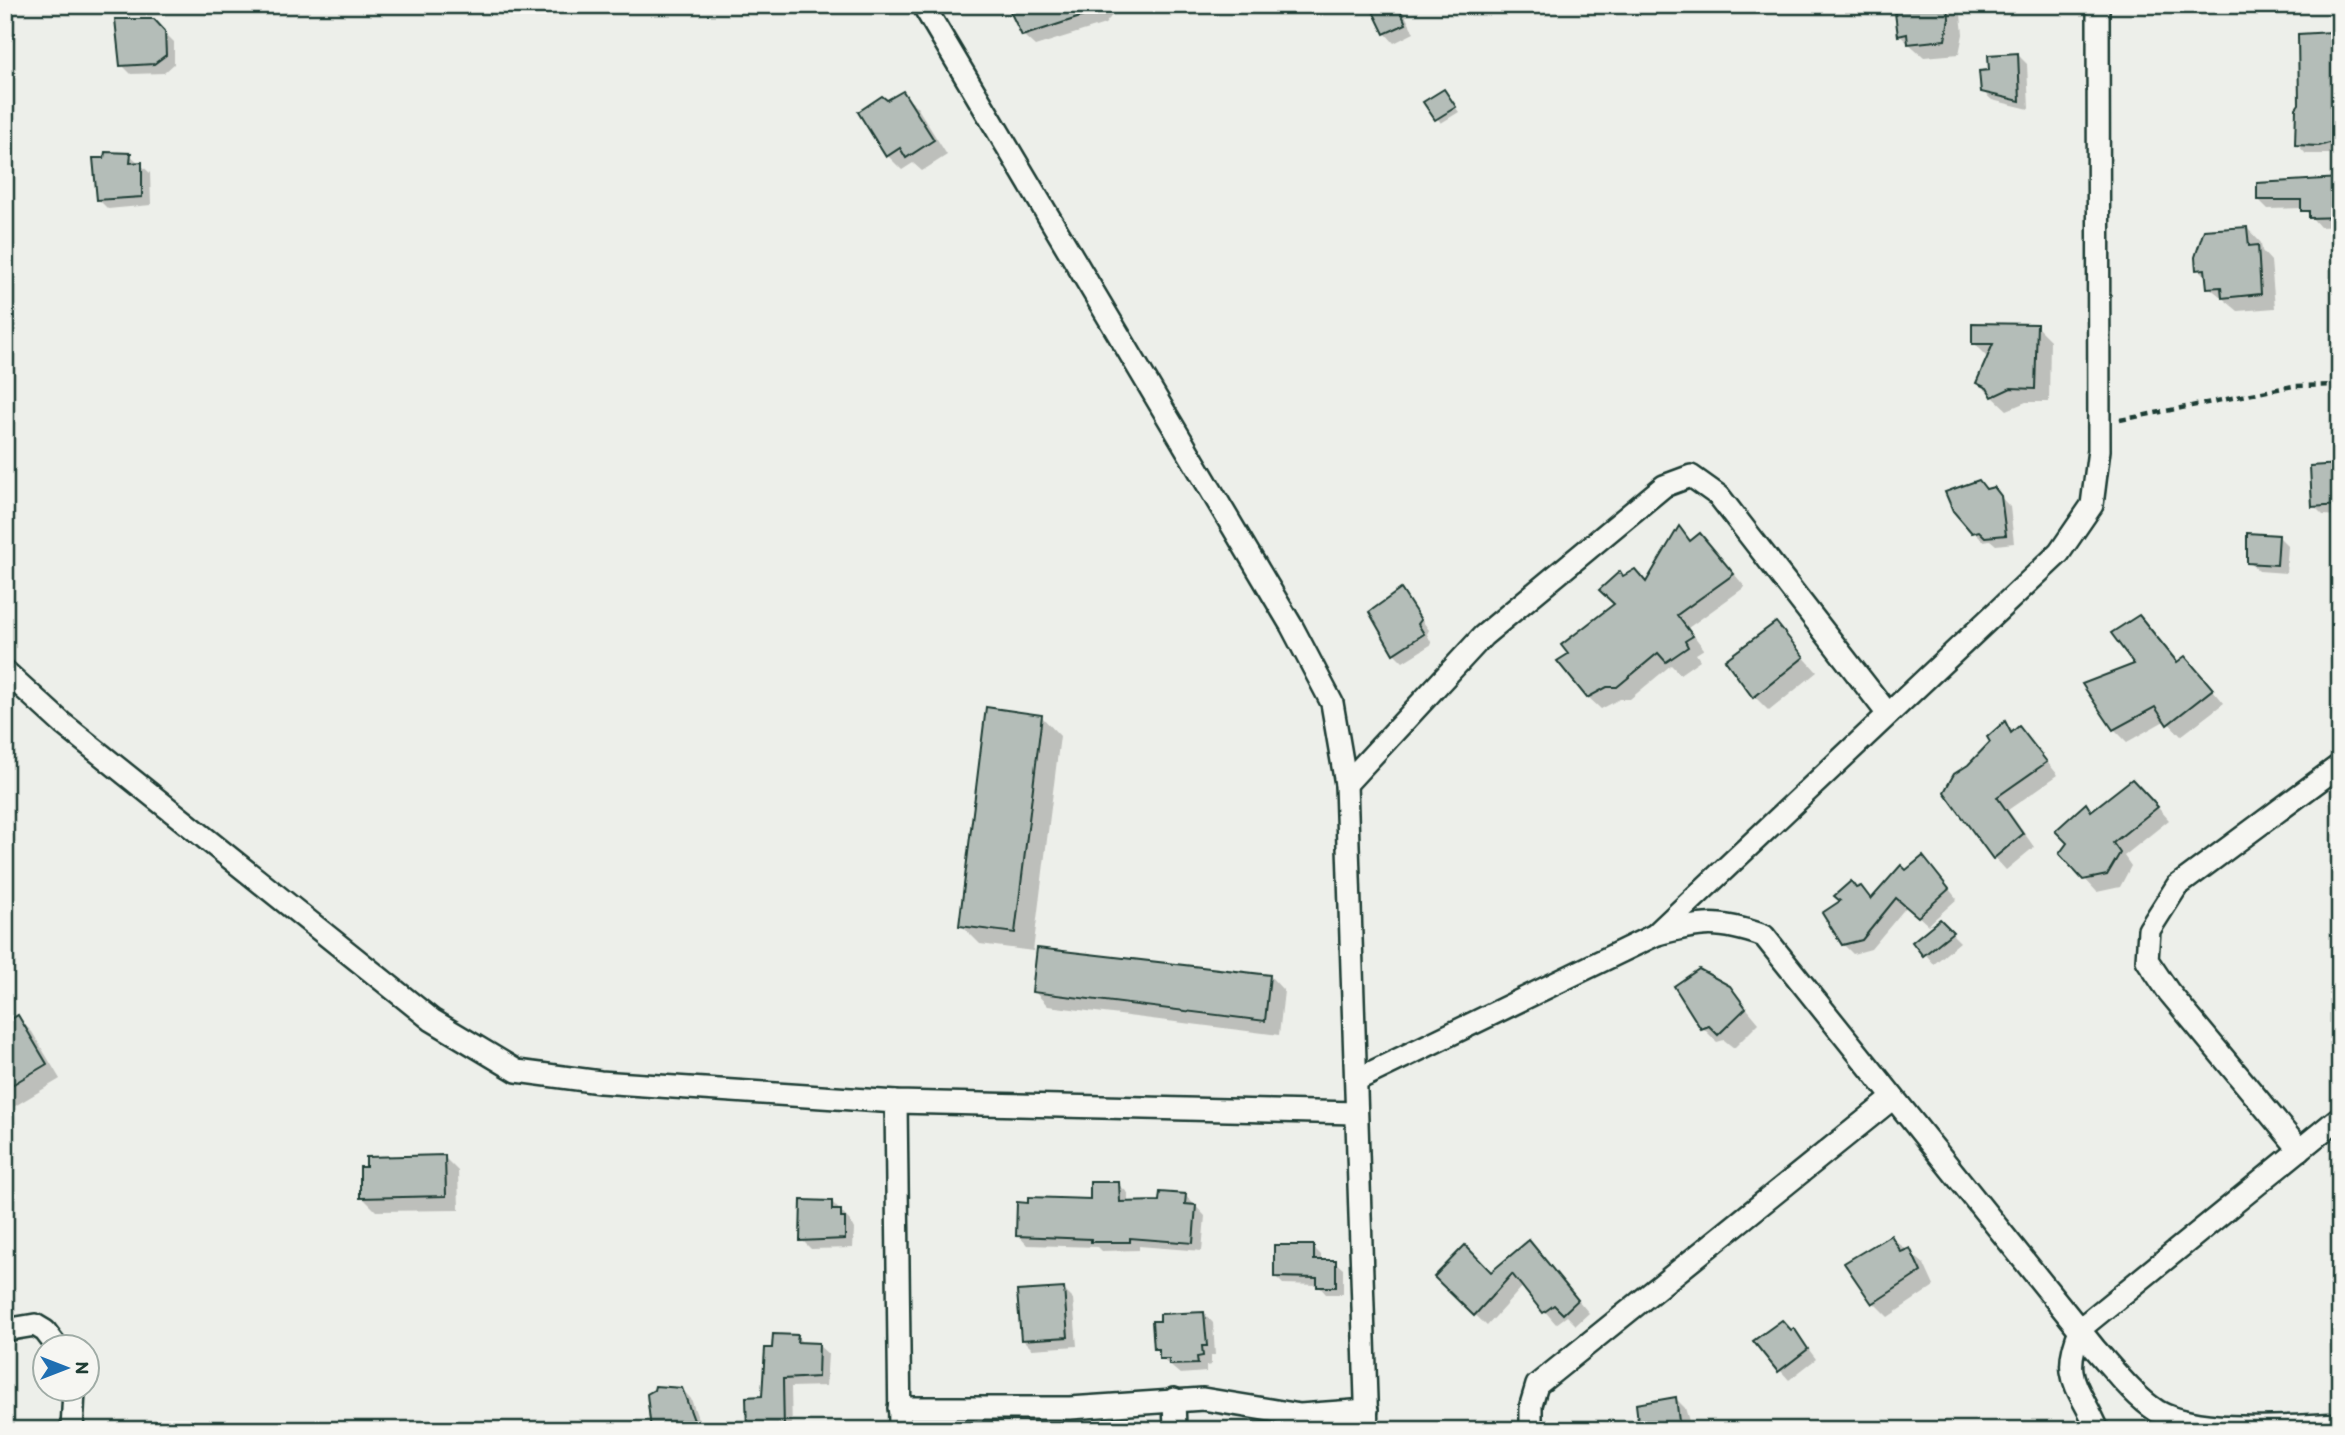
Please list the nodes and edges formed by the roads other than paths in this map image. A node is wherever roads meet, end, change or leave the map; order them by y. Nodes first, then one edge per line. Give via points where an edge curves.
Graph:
1 (923, 5) edge
2 (2098, 5) edge
3 (5, 671) edge
4 (1888, 714) junction
5 (2340, 765) edge
6 (1346, 784) junction
7 (1655, 935) junction
8 (1356, 1080) junction
9 (1893, 1098) junction
10 (895, 1102) junction
11 (1356, 1113) junction
12 (2340, 1118) edge
13 (2300, 1150) junction
14 (2081, 1328) junction
15 (5, 1330) edge
16 (48, 1334) edge
17 (1174, 1399) junction
18 (73, 1404) edge
19 (899, 1408) junction
20 (1367, 1420) edge
21 (2340, 1424) edge
22 (72, 1430) edge
23 (900, 1430) edge
24 (1175, 1430) edge
25 (1531, 1430) edge
26 (2098, 1430) edge

1 - 6 street via 1291,625 1332,704
2 - 4 street via 2099,424 2092,505 2059,553
3 - 10 street via 63,724 432,1020 517,1071 600,1082
4 - 6 street via 1719,496 1691,476 1664,486 1483,636
4 - 7 street
5 - 13 street via 2177,886 2149,930 2147,960 2168,991
6 - 8 street
7 - 8 street
7 - 9 street via 1695,924 1731,924 1764,936
8 - 11 street
9 - 14 street
9 - 25 street via 1537,1385
10 - 11 street
10 - 19 street
11 - 20 street
12 - 13 street
13 - 14 street
14 - 21 street via 2128,1384 2157,1411 2183,1423 2258,1427
14 - 26 street via 2071,1351 2071,1367 2076,1389
15 - 16 street via 35,1325
17 - 19 street via 1070,1408
17 - 20 street
17 - 24 street
18 - 22 street
19 - 23 street

